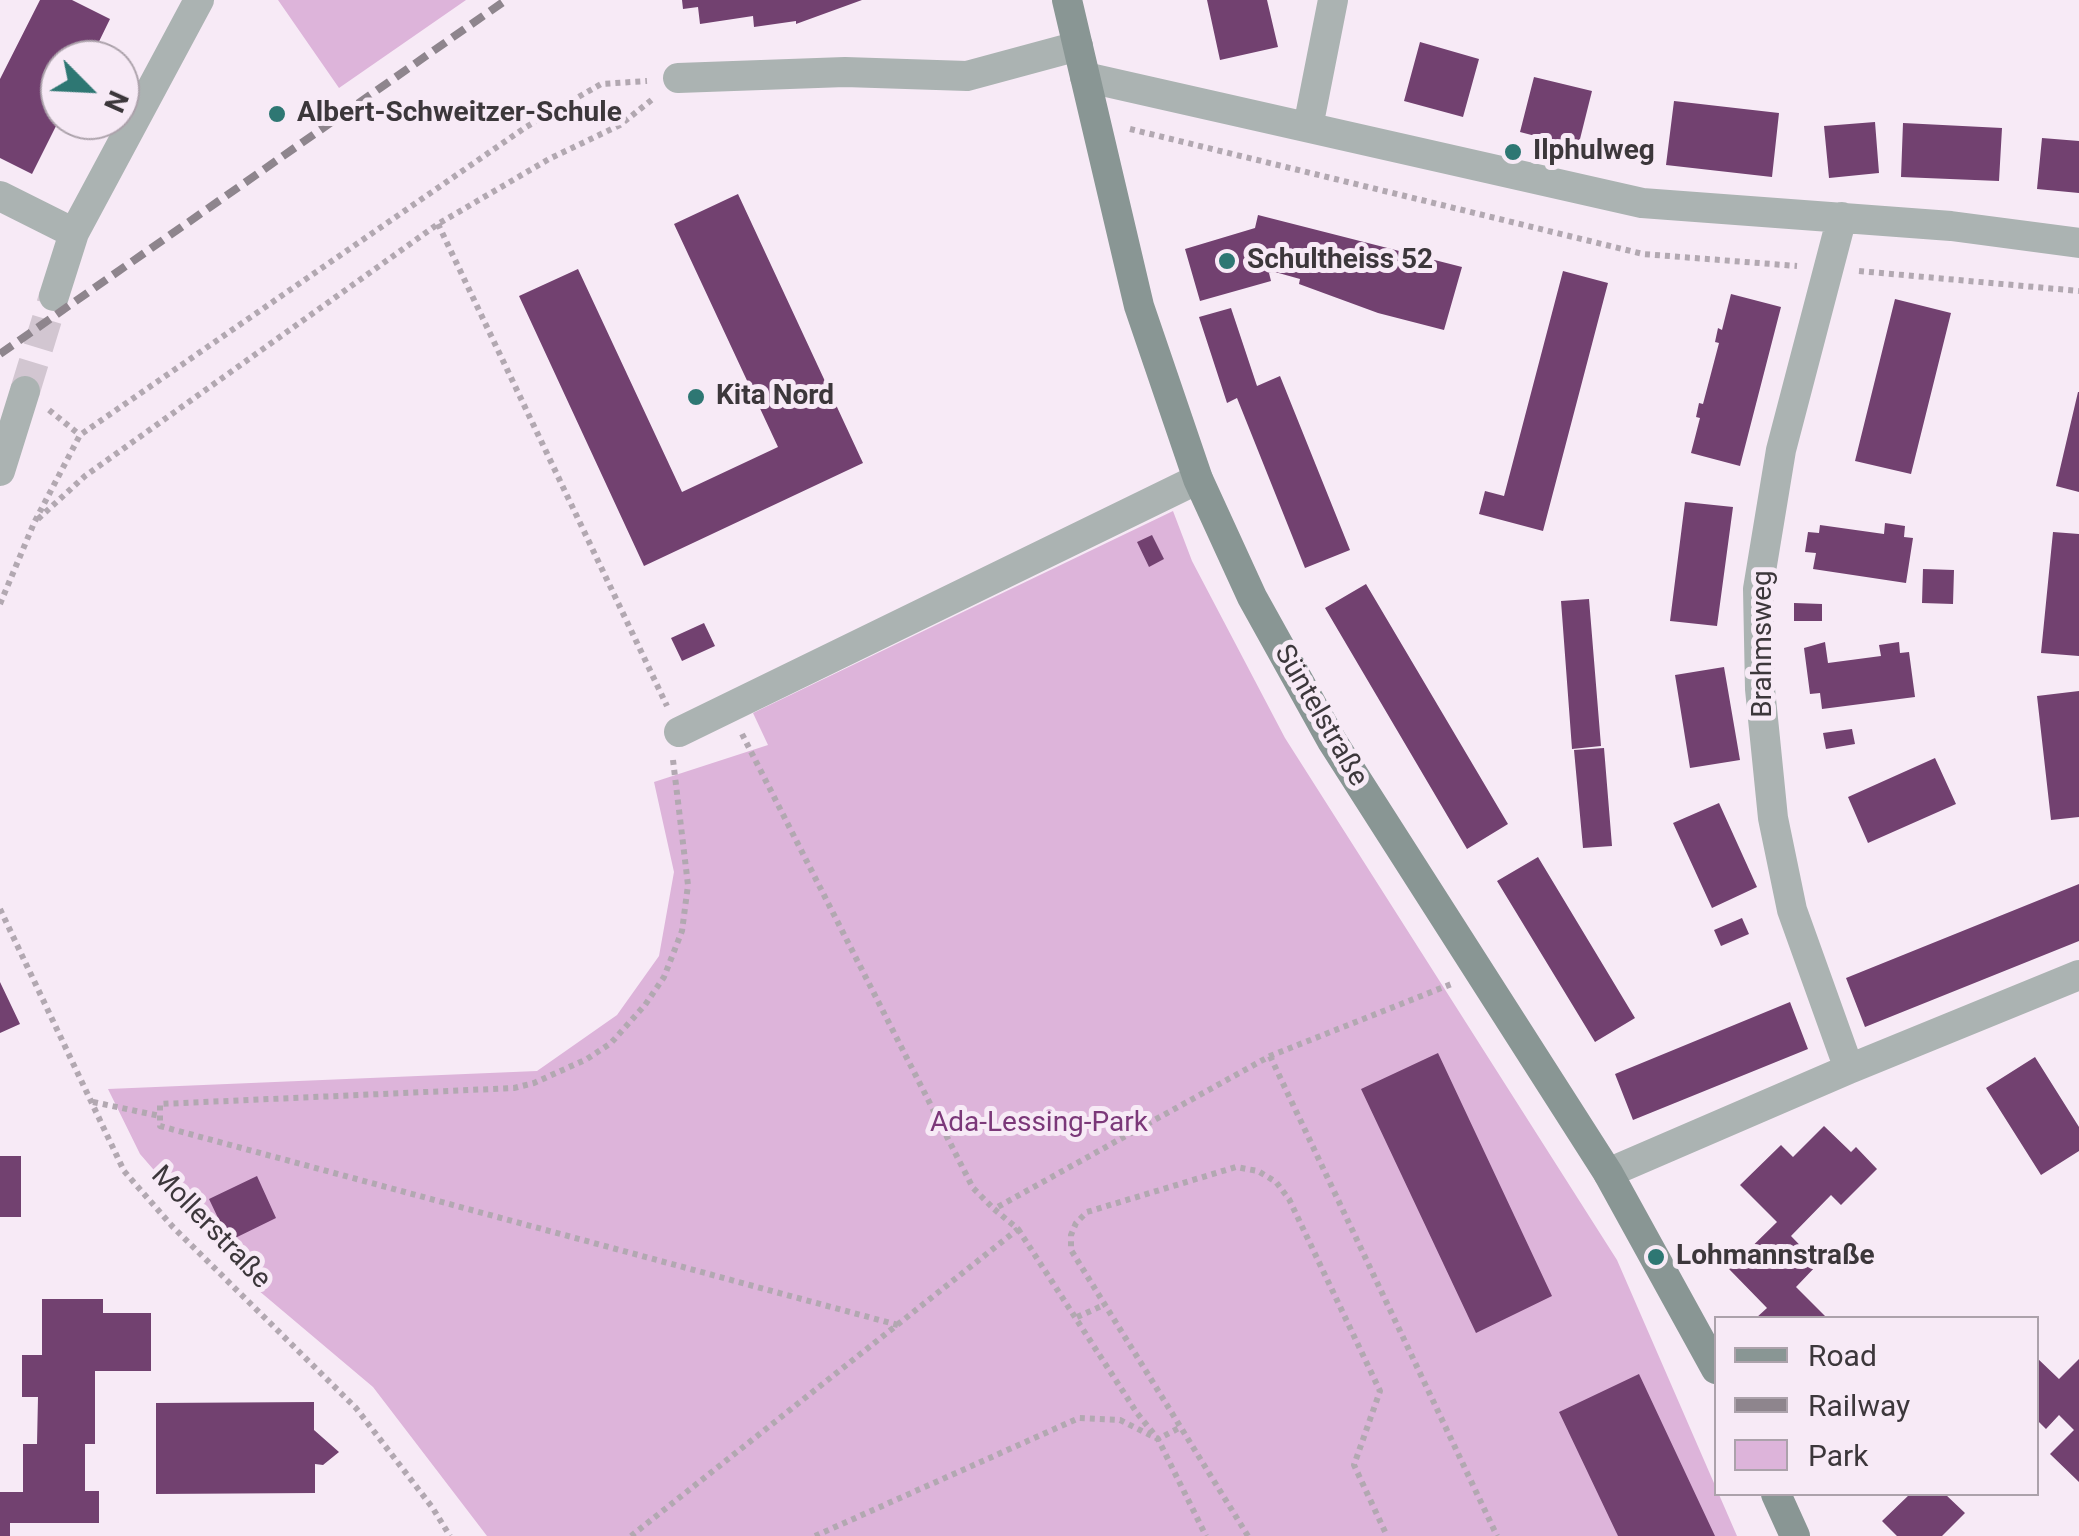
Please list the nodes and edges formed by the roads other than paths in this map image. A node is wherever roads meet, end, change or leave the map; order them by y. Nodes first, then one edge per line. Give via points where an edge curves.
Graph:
1 (199, 0) edge
2 (1067, 0) edge
3 (1334, 0) edge
4 (1078, 46) junction
5 (1085, 77) junction
6 (678, 78) road end
7 (1308, 127) junction
8 (0, 196) edge
9 (1842, 217) junction
10 (74, 233) junction
11 (2079, 244) edge
12 (54, 296) tunnel mouth
13 (25, 391) tunnel mouth
14 (0, 471) edge
15 (1198, 479) junction
16 (679, 732) road end
17 (2079, 975) edge
18 (1849, 1068) junction
19 (1608, 1173) junction
20 (1714, 1365) edge
21 (1777, 1496) edge
22 (1795, 1536) edge

1 - 10 street
2 - 4 street, Süntelstraße
3 - 7 street
4 - 5 street, Süntelstraße
4 - 6 street via 967,76
5 - 7 street
5 - 15 street, Süntelstraße via 1139,306
7 - 9 street via 1642,203
8 - 10 street
9 - 11 street
9 - 18 street, Brahmsweg via 1780,450 1758,589 1774,818 1792,910
10 - 12 street
13 - 14 street
15 - 16 street
15 - 19 street, Süntelstraße via 1252,598 1332,741
17 - 18 street
18 - 19 street
19 - 20 street, Süntelstraße
21 - 22 street

